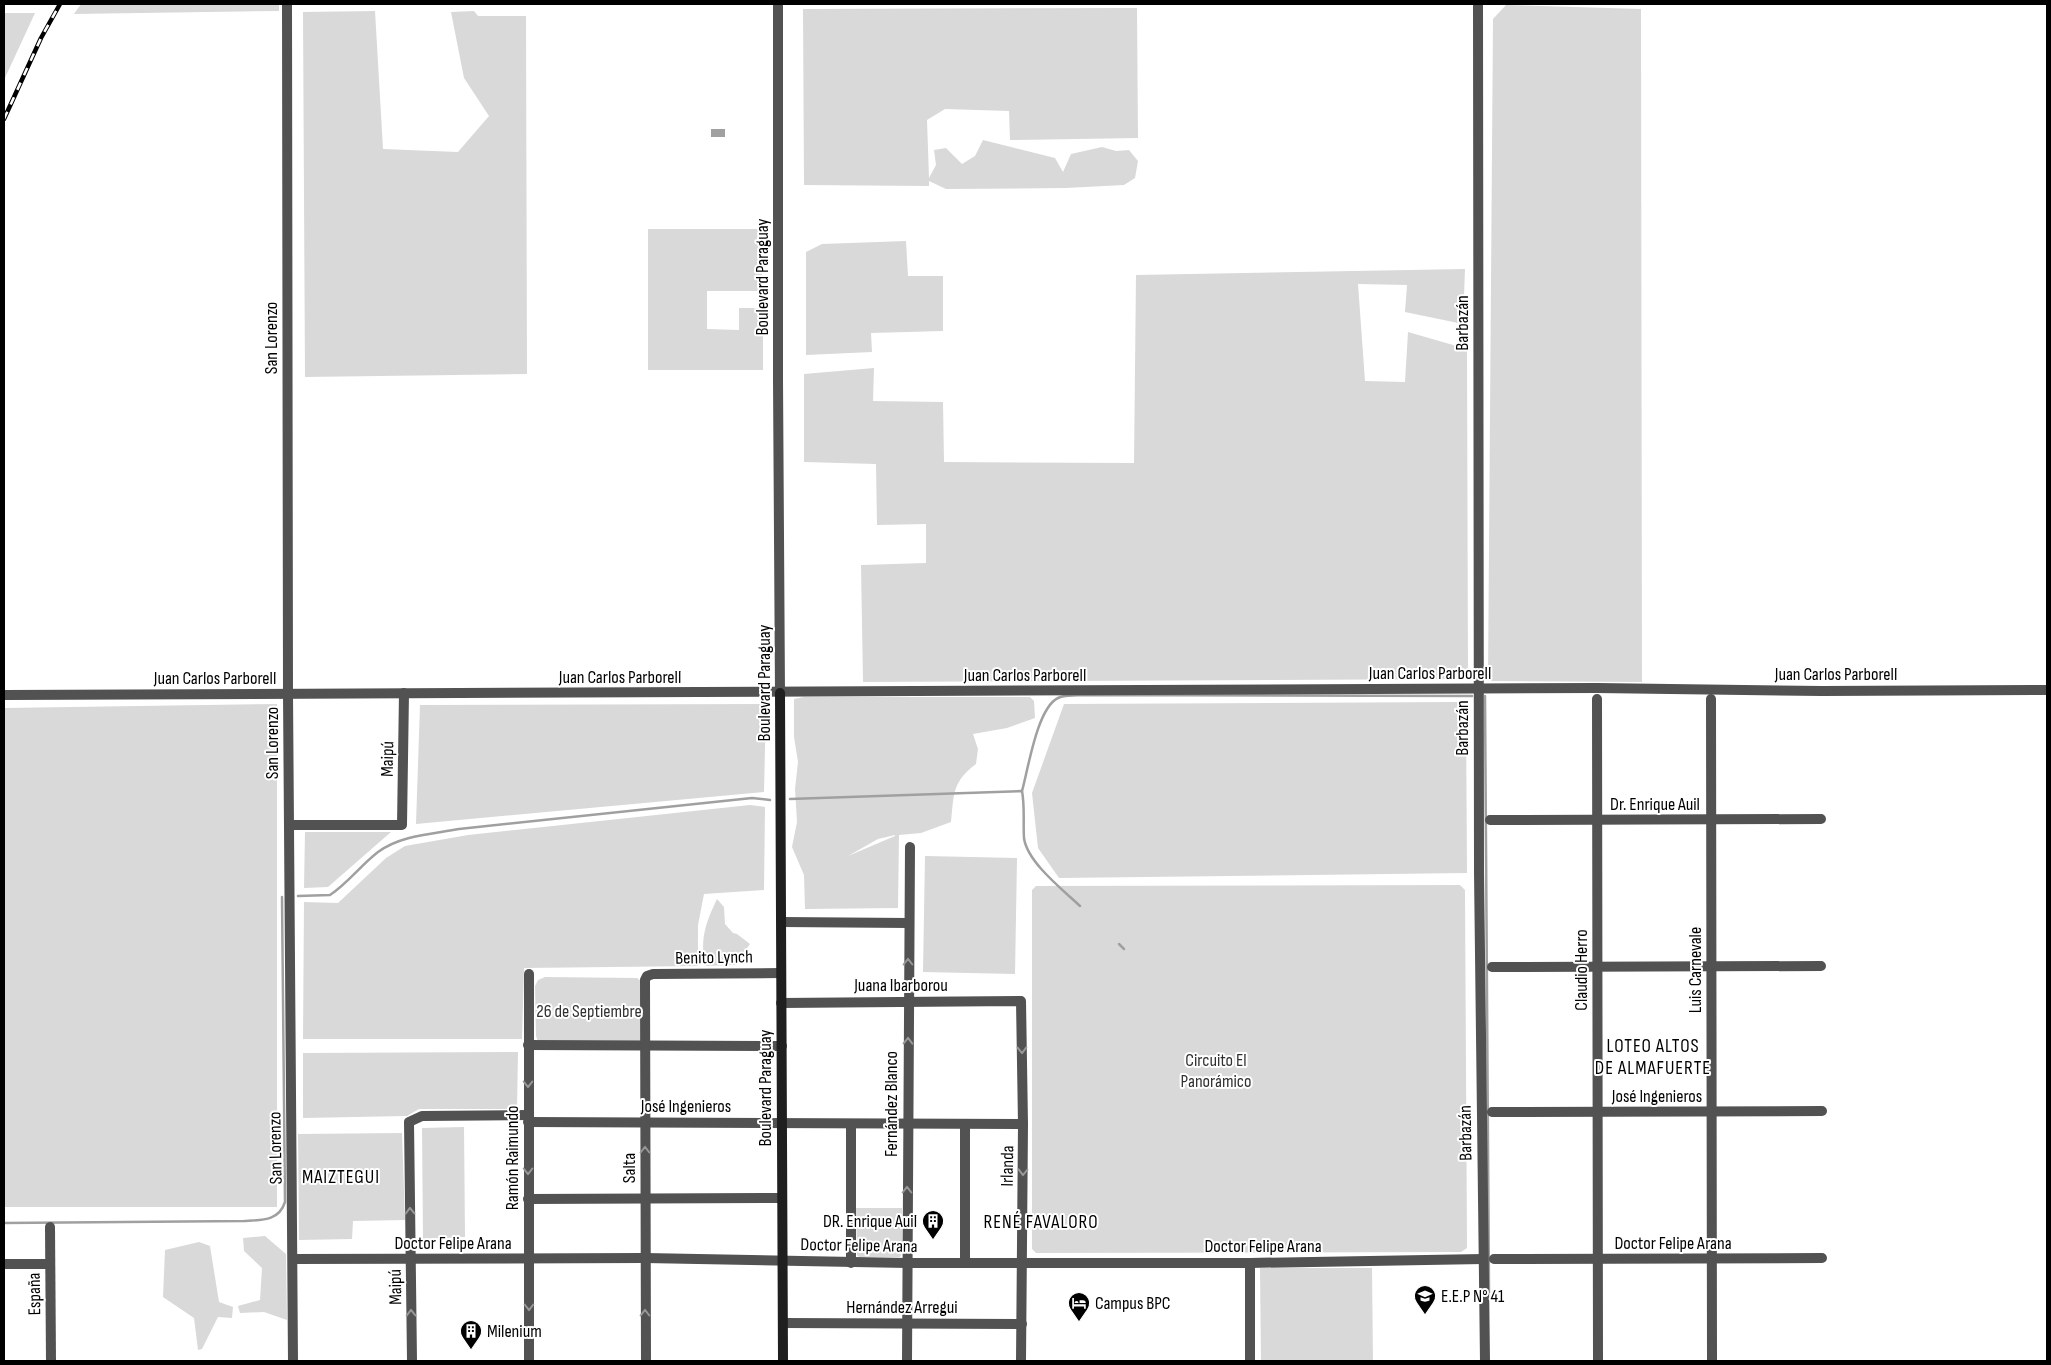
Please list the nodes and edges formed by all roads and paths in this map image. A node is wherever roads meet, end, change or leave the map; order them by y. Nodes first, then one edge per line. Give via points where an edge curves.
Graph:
1 (287, 4) edge
2 (778, 4) edge
3 (1478, 4) edge
4 (1478, 689) junction
5 (2047, 690) edge
6 (404, 693) junction
7 (780, 693) junction
8 (288, 694) junction
9 (4, 695) edge
10 (1598, 699) dead end
11 (1711, 699) dead end
12 (1821, 819) dead end
13 (1490, 820) dead end
14 (1710, 820) junction
15 (1597, 821) junction
16 (289, 825) junction
17 (910, 847) dead end
18 (782, 922) junction
19 (909, 923) junction
20 (1597, 966) junction
21 (1711, 966) junction
22 (1821, 966) dead end
23 (1492, 967) dead end
24 (781, 973) junction
25 (529, 974) dead end
26 (648, 976) joint
27 (908, 1001) junction
28 (1021, 1001) joint
29 (781, 1003) junction
30 (528, 1045) junction
31 (645, 1045) junction
32 (782, 1046) junction
33 (1492, 1112) dead end
34 (1597, 1112) junction
35 (1710, 1112) junction
36 (1822, 1112) dead end
37 (528, 1119) junction
38 (409, 1122) joint
39 (645, 1122) junction
40 (782, 1122) junction
41 (965, 1124) junction
42 (1024, 1124) junction
43 (851, 1125) junction
44 (907, 1125) junction
45 (645, 1198) junction
46 (781, 1198) junction
47 (528, 1199) junction
48 (50, 1227) dead end
49 (529, 1258) junction
50 (645, 1258) junction
51 (1711, 1258) junction
52 (1822, 1258) dead end
53 (293, 1259) junction
54 (782, 1259) junction
55 (1483, 1259) junction
56 (1494, 1259) dead end
57 (1598, 1259) junction
58 (410, 1260) junction
59 (1022, 1262) junction
60 (851, 1263) junction
61 (907, 1263) junction
62 (964, 1263) junction
63 (1250, 1263) junction
64 (4, 1264) edge
65 (50, 1264) junction
66 (783, 1323) junction
67 (907, 1324) junction
68 (1022, 1324) junction
69 (51, 1361) edge
70 (293, 1361) edge
71 (412, 1361) edge
72 (529, 1361) edge
73 (646, 1361) edge
74 (783, 1361) edge
75 (907, 1361) edge
76 (1021, 1361) edge
77 (1250, 1361) edge
78 (1485, 1361) edge
79 (1598, 1361) edge
80 (1712, 1361) edge

1 - 8 street, San Lorenzo
2 - 7 street, Boulevard Paraguay
3 - 4 street, Barbazán
4 - 5 street, Juan Carlos Parborell
4 - 7 street, Juan Carlos Parborell
4 - 55 street, Barbazán
6 - 7 street, Juan Carlos Parborell
6 - 8 street, Juan Carlos Parborell
6 - 16 street, Maipú via 402,826
7 - 18 street, Boulevard Paraguay
8 - 9 street, Juan Carlos Parborell
8 - 16 street, San Lorenzo
10 - 15 street, Claudio Herro
11 - 14 street, Luis Carnevale
12 - 14 street, Dr. Enrique Auil
13 - 15 street, Dr. Enrique Auil
14 - 15 street, Dr. Enrique Auil
14 - 21 street, Luis Carnevale
15 - 20 street, Claudio Herro
16 - 53 street, San Lorenzo
17 - 19 street, Fernández Blanco
18 - 19 street
18 - 24 street, Boulevard Paraguay
27 -> 19 street, Fernández Blanco
20 - 21 street
20 - 23 street
20 - 34 street, Claudio Herro
21 - 22 street
21 - 35 street, Luis Carnevale
24 - 26 street, Benito Lynch
24 - 29 street, Boulevard Paraguay
25 - 30 street, Ramón Raimundo
26 - 31 street, Salta via 645,980
27 - 28 street, Juana Ibarborou
27 - 29 street, Juana Ibarborou
44 -> 27 street, Fernández Blanco
28 -> 42 street, Irlanda
29 - 32 street, Boulevard Paraguay
30 - 31 street
30 -> 37 street, Ramón Raimundo
31 - 32 street
31 - 39 street, Salta
32 - 40 street, Boulevard Paraguay
33 - 34 street, José Ingenieros
34 - 35 street, José Ingenieros
34 - 57 street, Claudio Herro
35 - 36 street, José Ingenieros
35 - 51 street, Luis Carnevale
37 - 38 street, José Ingenieros via 422,1116
37 - 39 street, José Ingenieros
37 -> 47 street, Ramón Raimundo
58 -> 38 street, Maipú
39 - 40 street, José Ingenieros
45 -> 39 street, Salta
40 - 43 street, José Ingenieros
40 - 46 street, Boulevard Paraguay
41 - 42 street, José Ingenieros
41 - 44 street, José Ingenieros
41 - 62 street
42 -> 59 street, Irlanda
43 - 44 street, José Ingenieros
43 - 60 street
61 -> 44 street, Fernández Blanco
45 - 46 street
45 - 47 street
45 - 50 street, Salta
46 - 54 street, Boulevard Paraguay
47 - 49 street, Ramón Raimundo
48 - 65 street, España
49 - 50 street, Doctor Felipe Arana
49 - 58 street, Doctor Felipe Arana
49 -> 72 street, Ramón Raimundo
50 - 54 street, Doctor Felipe Arana
73 -> 50 street, Salta
51 - 52 street, Doctor Felipe Arana
51 - 57 street, Doctor Felipe Arana
51 - 80 street, Luis Carnevale
53 - 58 street, Doctor Felipe Arana
53 - 70 street, San Lorenzo
54 - 60 street, Doctor Felipe Arana
54 - 66 street, Boulevard Paraguay
55 - 63 street, Doctor Felipe Arana
55 - 78 street, Barbazán
56 - 57 street, Doctor Felipe Arana
57 - 79 street, Claudio Herro
71 -> 58 street, Maipú
59 - 62 street, Doctor Felipe Arana
59 - 63 street, Doctor Felipe Arana
59 - 68 street, Irlanda
60 - 61 street, Doctor Felipe Arana
61 - 62 street, Doctor Felipe Arana
61 - 67 street, Fernández Blanco
63 - 77 street
64 - 65 street
65 - 69 street, España
66 - 67 street, Hernández Arregui
66 - 74 street, Boulevard Paraguay
67 - 68 street, Hernández Arregui
67 - 75 street, Fernández Blanco
68 - 76 street, Irlanda

